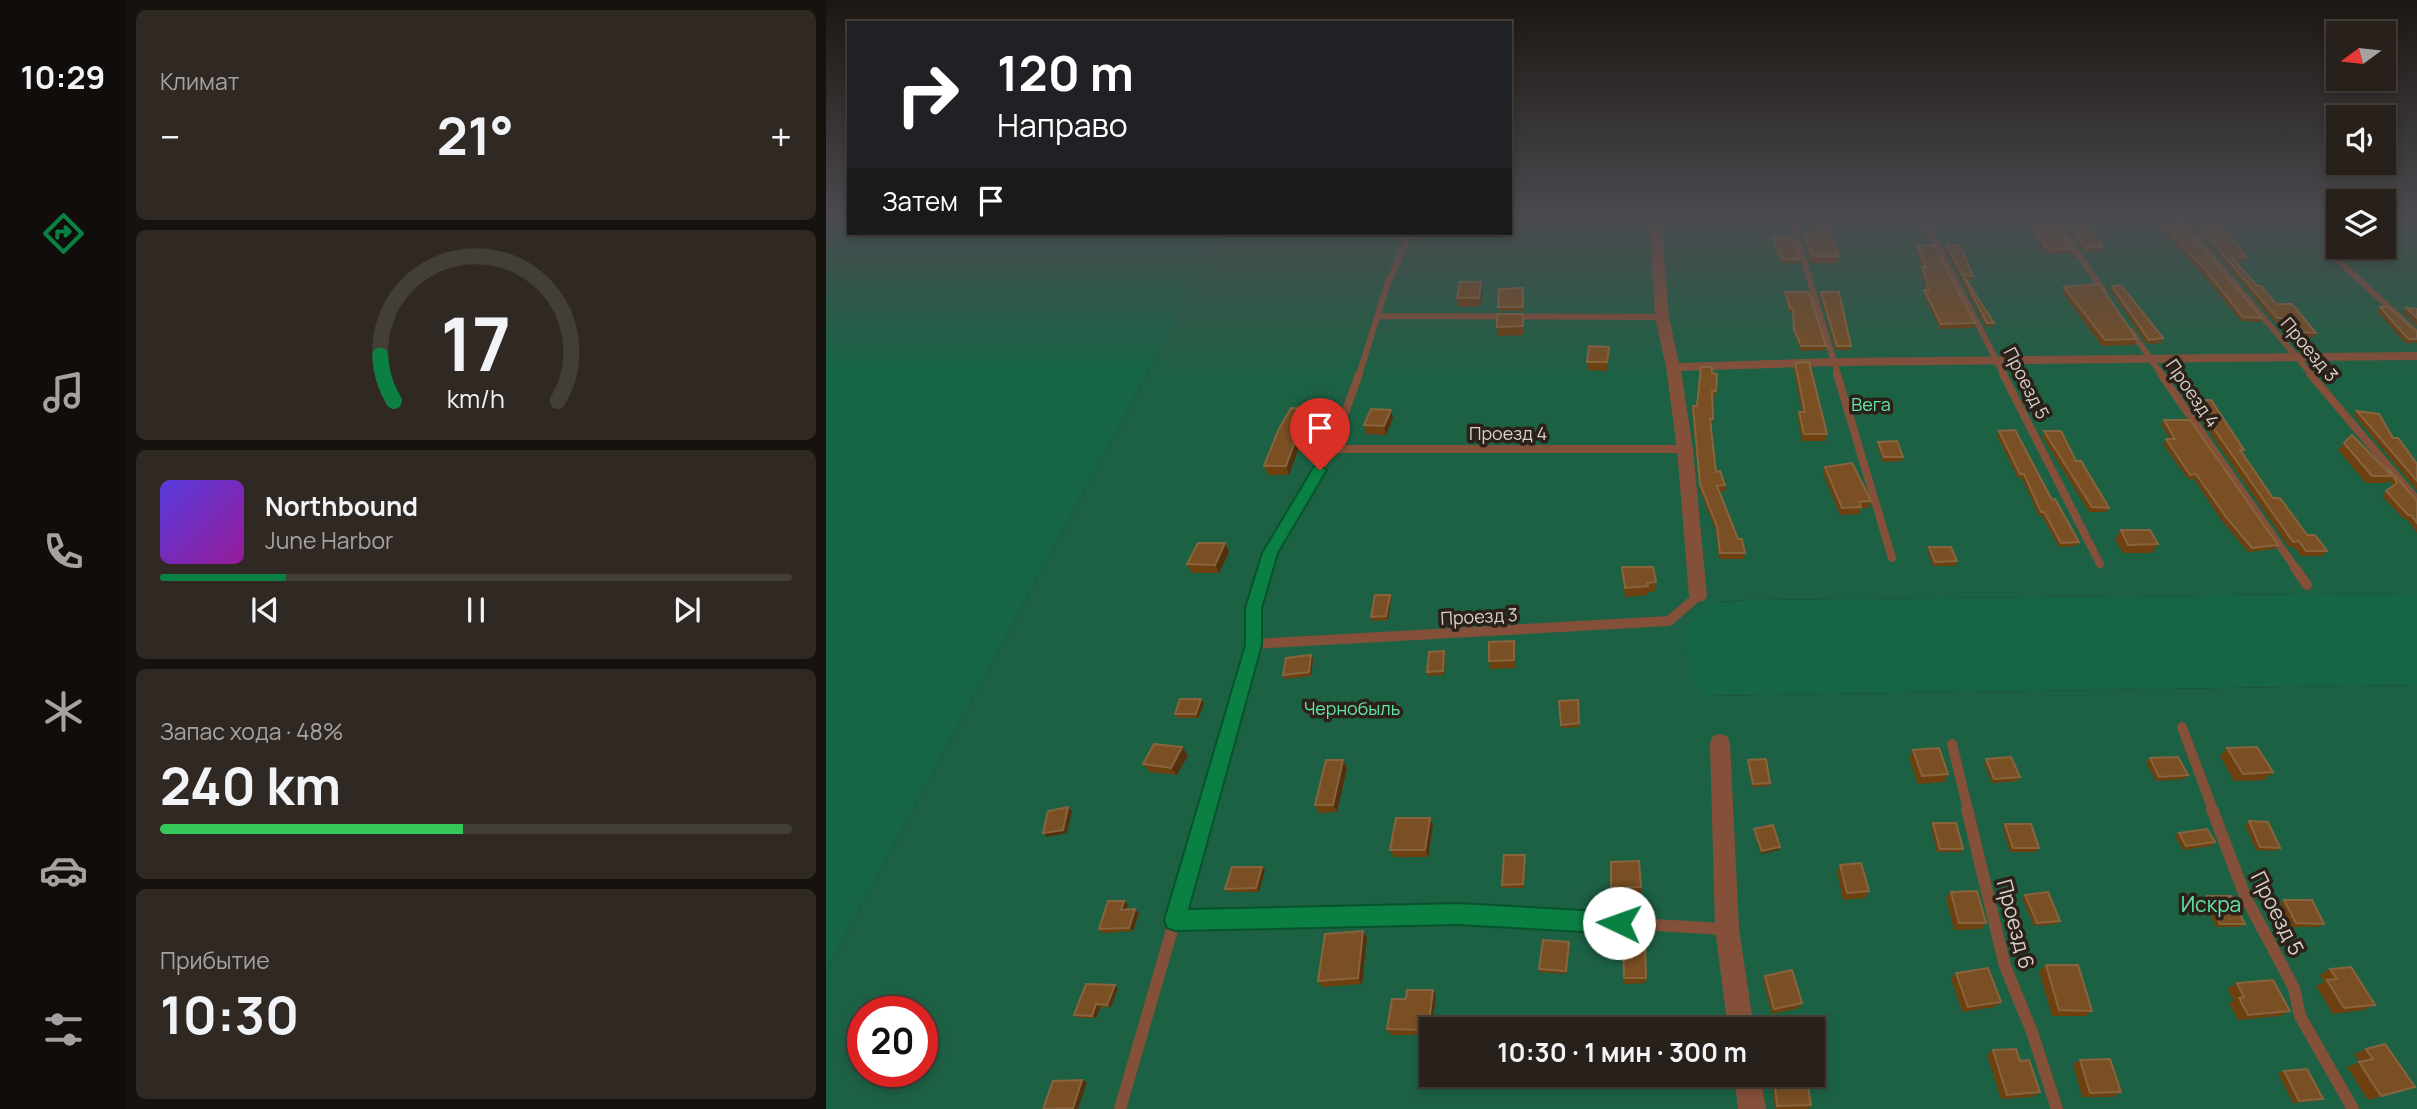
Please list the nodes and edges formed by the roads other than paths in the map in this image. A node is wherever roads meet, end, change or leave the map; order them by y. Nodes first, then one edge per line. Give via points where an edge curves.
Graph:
1 (1392, 270) edge
2 (1659, 270) edge
3 (1806, 270) edge
4 (1950, 270) edge
5 (2089, 270) edge
6 (2222, 270) edge
7 (2348, 270) edge
8 (2113, 305) edge
9 (1378, 316) junction
10 (1662, 317) junction
11 (2128, 326) edge
12 (2417, 333) edge
13 (2417, 356) edge
14 (2296, 358) junction
15 (2150, 359) junction
16 (1996, 360) junction
17 (1833, 362) junction
18 (1673, 367) junction
19 (1332, 449) junction
20 (1685, 449) junction
21 (2417, 500) edge
22 (1892, 558) dead end
23 (2100, 564) dead end
24 (2307, 585) dead end
25 (1698, 596) joint
26 (1254, 645) junction
27 (2182, 727) dead end
28 (1720, 743) dead end
29 (1952, 744) dead end
30 (1175, 920) junction
31 (1727, 929) junction
32 (1739, 1017) edge
33 (1749, 1087) edge
34 (1120, 1109) edge
35 (1752, 1109) edge
36 (2057, 1109) edge
37 (2353, 1109) edge

1 - 9 lane
2 - 10 street
3 - 17 lane
4 - 16 lane, Проезд 5
5 - 8 lane
6 - 14 lane, Проезд 3
7 - 12 lane
9 - 10 lane
9 - 19 lane
10 - 18 street
11 - 15 lane, Проезд 4
13 - 14 street
14 - 15 street
14 - 21 lane, Проезд 3
15 - 16 street
15 - 24 lane, Проезд 4
16 - 17 street
16 - 23 lane, Проезд 5
17 - 18 street
17 - 22 lane
18 - 20 street
19 - 20 lane, Проезд 4
19 - 26 lane via 1270,553 1254,608
20 - 25 street
25 - 26 lane, Проезд 3 via 1669,621
26 - 30 lane
27 - 37 lane, Проезд 5 via 2245,896 2294,988 2300,1016
28 - 31 street
29 - 36 lane, Проезд 6 via 2005,966
30 - 31 lane via 1458,914
30 - 34 lane
31 - 32 street
33 - 35 street

